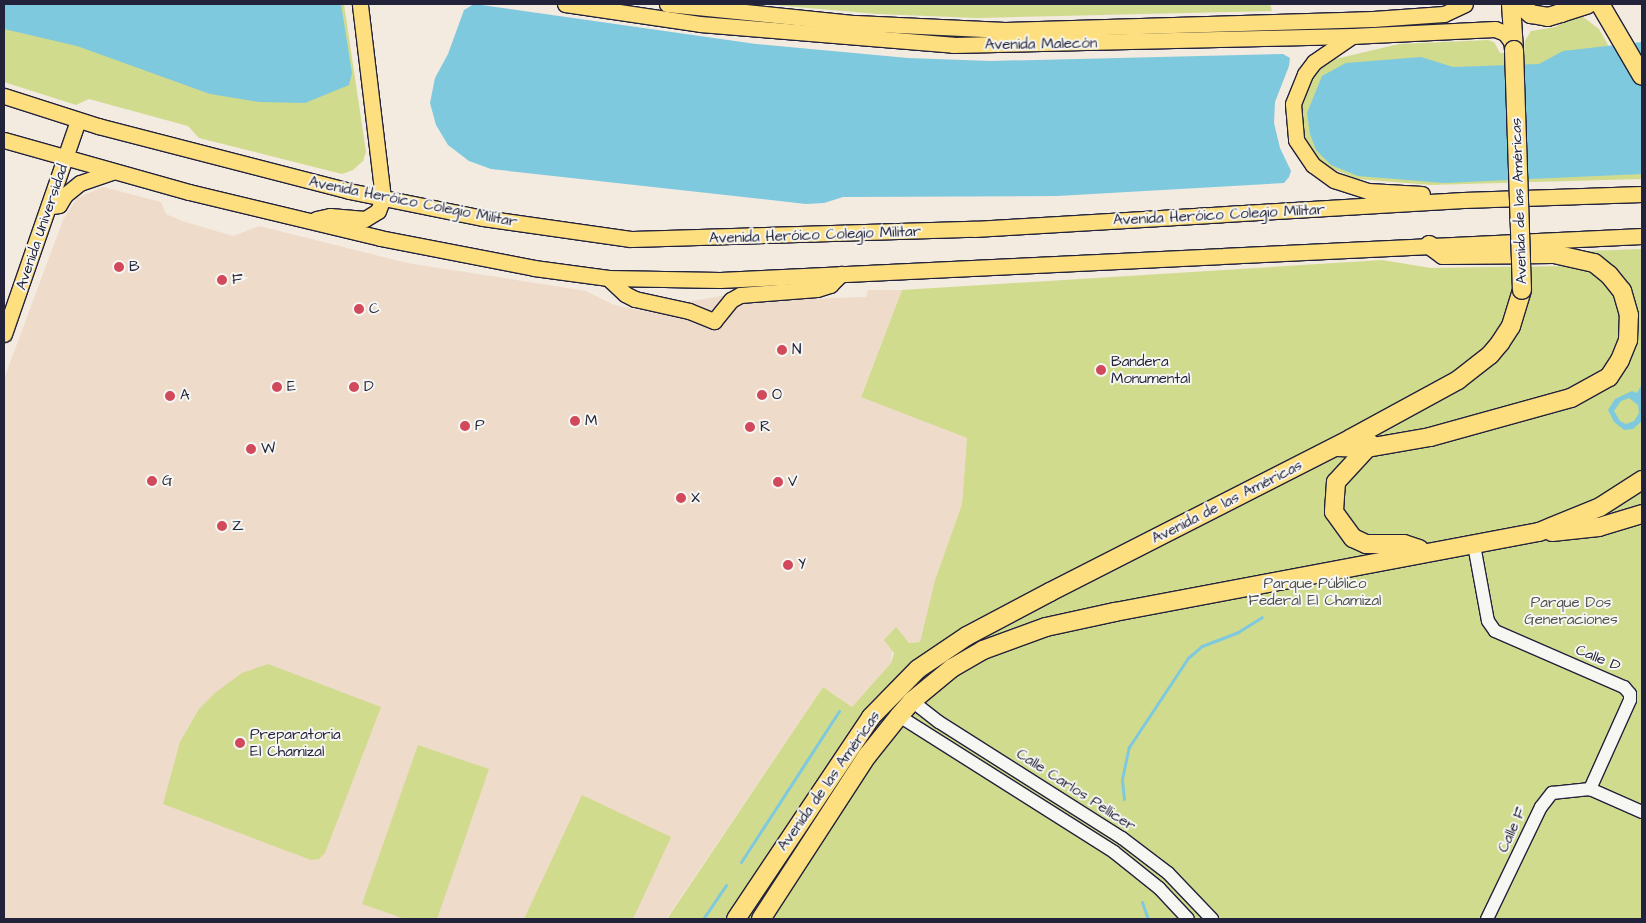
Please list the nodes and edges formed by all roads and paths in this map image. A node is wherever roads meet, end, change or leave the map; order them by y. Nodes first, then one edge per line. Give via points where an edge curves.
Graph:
1 (360, 4) edge
2 (565, 4) edge
3 (668, 4) edge
4 (1465, 4) edge
5 (1511, 4) edge
6 (1519, 4) edge
7 (1588, 4) edge
8 (1600, 4) edge
9 (1565, 8) edge
10 (1352, 36) junction
11 (1513, 47) junction
12 (1642, 76) edge
13 (4, 96) edge
14 (78, 120) junction
15 (4, 140) edge
16 (66, 159) junction
17 (114, 172) junction
18 (1642, 194) edge
19 (383, 198) junction
20 (1463, 200) junction
21 (50, 206) junction
22 (307, 221) junction
23 (1642, 236) edge
24 (1429, 245) junction
25 (841, 274) junction
26 (608, 278) junction
27 (4, 334) edge
28 (1420, 400) junction
29 (1333, 447) junction
30 (1367, 448) junction
31 (1642, 480) edge
32 (1642, 514) edge
33 (1539, 532) junction
34 (1474, 545) junction
35 (1428, 551) junction
36 (912, 701) junction
37 (899, 716) junction
38 (1590, 789) junction
39 (1642, 812) edge
40 (736, 919) edge
41 (761, 919) edge
42 (1188, 919) edge
43 (1212, 919) edge
44 (1487, 919) edge

1 - 19 main road
2 - 10 main road, Avenida Malecón via 700,24 954,45
3 - 4 main road, Avenida Malecón via 836,22 1005,30 1374,19 1444,14
5 - 11 highway, Avenida de las Américas
6 - 9 highway via 1539,17
7 - 9 highway
8 - 12 highway
10 - 11 main road, Avenida Malecón via 1495,29 1505,34
10 - 20 main road via 1314,62 1298,88 1293,118 1301,152 1324,174 1351,187
11 - 28 highway, Avenida de las Américas, bridge via 1522,290 1511,326 1490,355 1458,380
13 - 14 main road, Avenida Heróico Colegio Militar
14 - 16 main road, Avenida Universidad
14 - 19 main road, Avenida Heróico Colegio Militar
15 - 16 main road
16 - 17 main road
16 - 21 main road, Avenida Universidad
17 - 21 main road via 80,183 65,195 59,205
17 - 22 main road
18 - 20 main road, Avenida Heróico Colegio Militar
19 - 20 main road, Avenida Heróico Colegio Militar via 533,226 630,239 974,229
19 - 22 main road via 378,211 365,218 330,216
21 - 27 main road, Avenida Universidad
22 - 26 main road via 459,254
23 - 24 main road
24 - 25 main road
24 - 30 highway via 1443,255 1554,254 1594,264 1622,291 1629,315 1628,340 1609,377 1571,398 1430,437
25 - 26 main road via 683,281
25 - 26 main road via 830,284 817,289 735,297 714,321 689,311 635,299
28 - 29 highway, Avenida de las Américas
28 - 30 highway
29 - 30 highway
29 - 40 highway, Avenida de las Américas via 967,636 918,669 870,717
30 - 35 highway via 1336,482 1334,512 1342,527 1353,538 1366,544 1404,544
31 - 33 highway, Avenida de las Américas via 1600,507
32 - 33 highway via 1578,531
33 - 34 highway, Avenida de las Américas
34 - 35 highway, Avenida de las Américas
34 - 38 street, Calle D via 1488,622 1494,631 1624,687 1630,694
35 - 36 highway, Avenida de las Américas via 1046,627 982,650 952,668
36 - 37 highway, Avenida de las Américas
36 - 43 street, Calle Carlos Pellicer via 939,722 1122,838 1168,873
37 - 41 highway, Avenida de las Américas via 868,756
37 - 42 street, Calle Carlos Pellicer via 1114,852 1160,888
38 - 39 street
38 - 44 street, Calle F via 1560,790 1547,797

